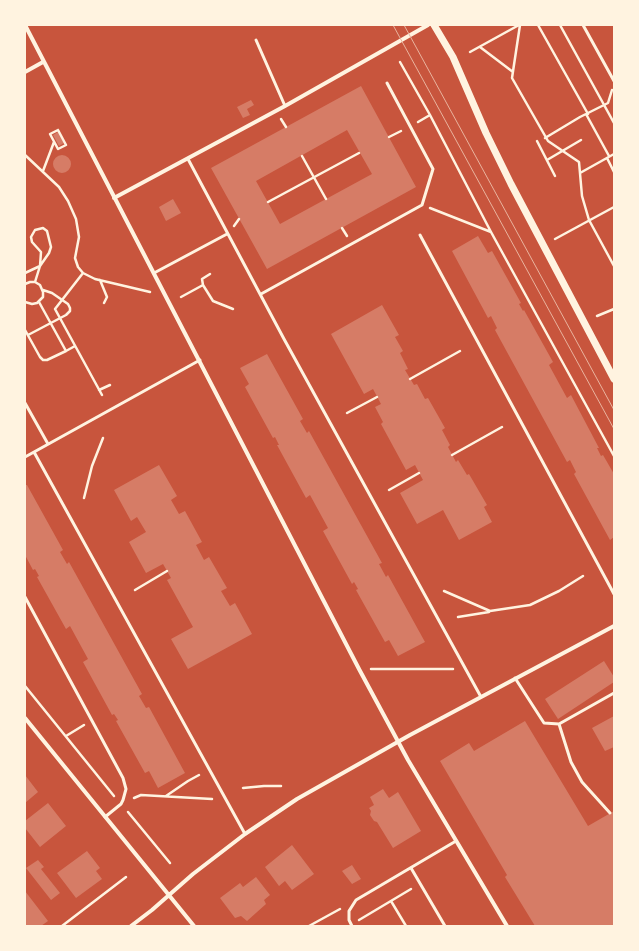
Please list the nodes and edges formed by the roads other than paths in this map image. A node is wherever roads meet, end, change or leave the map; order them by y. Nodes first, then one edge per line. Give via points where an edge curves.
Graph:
1 (25, 25) edge
2 (428, 25) edge
3 (434, 25) edge
4 (583, 25) edge
5 (256, 40) dead end
6 (44, 62) junction
7 (25, 72) edge
8 (614, 82) edge
9 (387, 83) dead end
10 (285, 106) junction
11 (188, 159) junction
12 (114, 198) junction
13 (227, 234) junction
14 (420, 235) dead end
15 (154, 273) junction
16 (261, 294) junction
17 (200, 360) junction
18 (614, 379) edge
19 (25, 403) edge
20 (48, 444) junction
21 (34, 452) junction
22 (25, 457) edge
23 (614, 594) edge
24 (25, 597) edge
25 (614, 626) edge
26 (515, 678) junction
27 (614, 694) edge
28 (481, 697) junction
29 (25, 718) edge
30 (559, 724) junction
31 (398, 741) junction
32 (610, 813) dead end
33 (105, 817) junction
34 (245, 834) junction
35 (456, 840) junction
36 (411, 868) junction
37 (169, 895) junction
38 (352, 925) edge
39 (131, 926) edge
40 (194, 926) edge
41 (445, 926) edge
42 (506, 926) edge

1 - 6 street
2 - 10 street
3 - 18 street via 453,57 511,184
4 - 8 lane
5 - 10 lane
6 - 7 street
6 - 12 street
9 - 16 lane via 433,169 422,205
10 - 11 street
11 - 12 street
11 - 13 lane
12 - 15 street
13 - 15 lane
13 - 16 lane
14 - 23 lane
15 - 17 street
16 - 28 lane
17 - 20 lane
17 - 31 street
19 - 20 lane
20 - 21 lane
21 - 22 lane
21 - 34 lane
24 - 33 lane via 123,778 126,789 121,804
25 - 26 street
26 - 28 street
26 - 30 lane via 544,723
27 - 30 lane
28 - 31 street
29 - 33 street
30 - 32 lane via 571,762 582,782
31 - 34 street via 297,799
31 - 35 street
33 - 37 street
34 - 37 street
35 - 36 lane
35 - 42 street
36 - 38 lane via 356,900 349,911
36 - 41 lane
37 - 39 street
37 - 40 street

